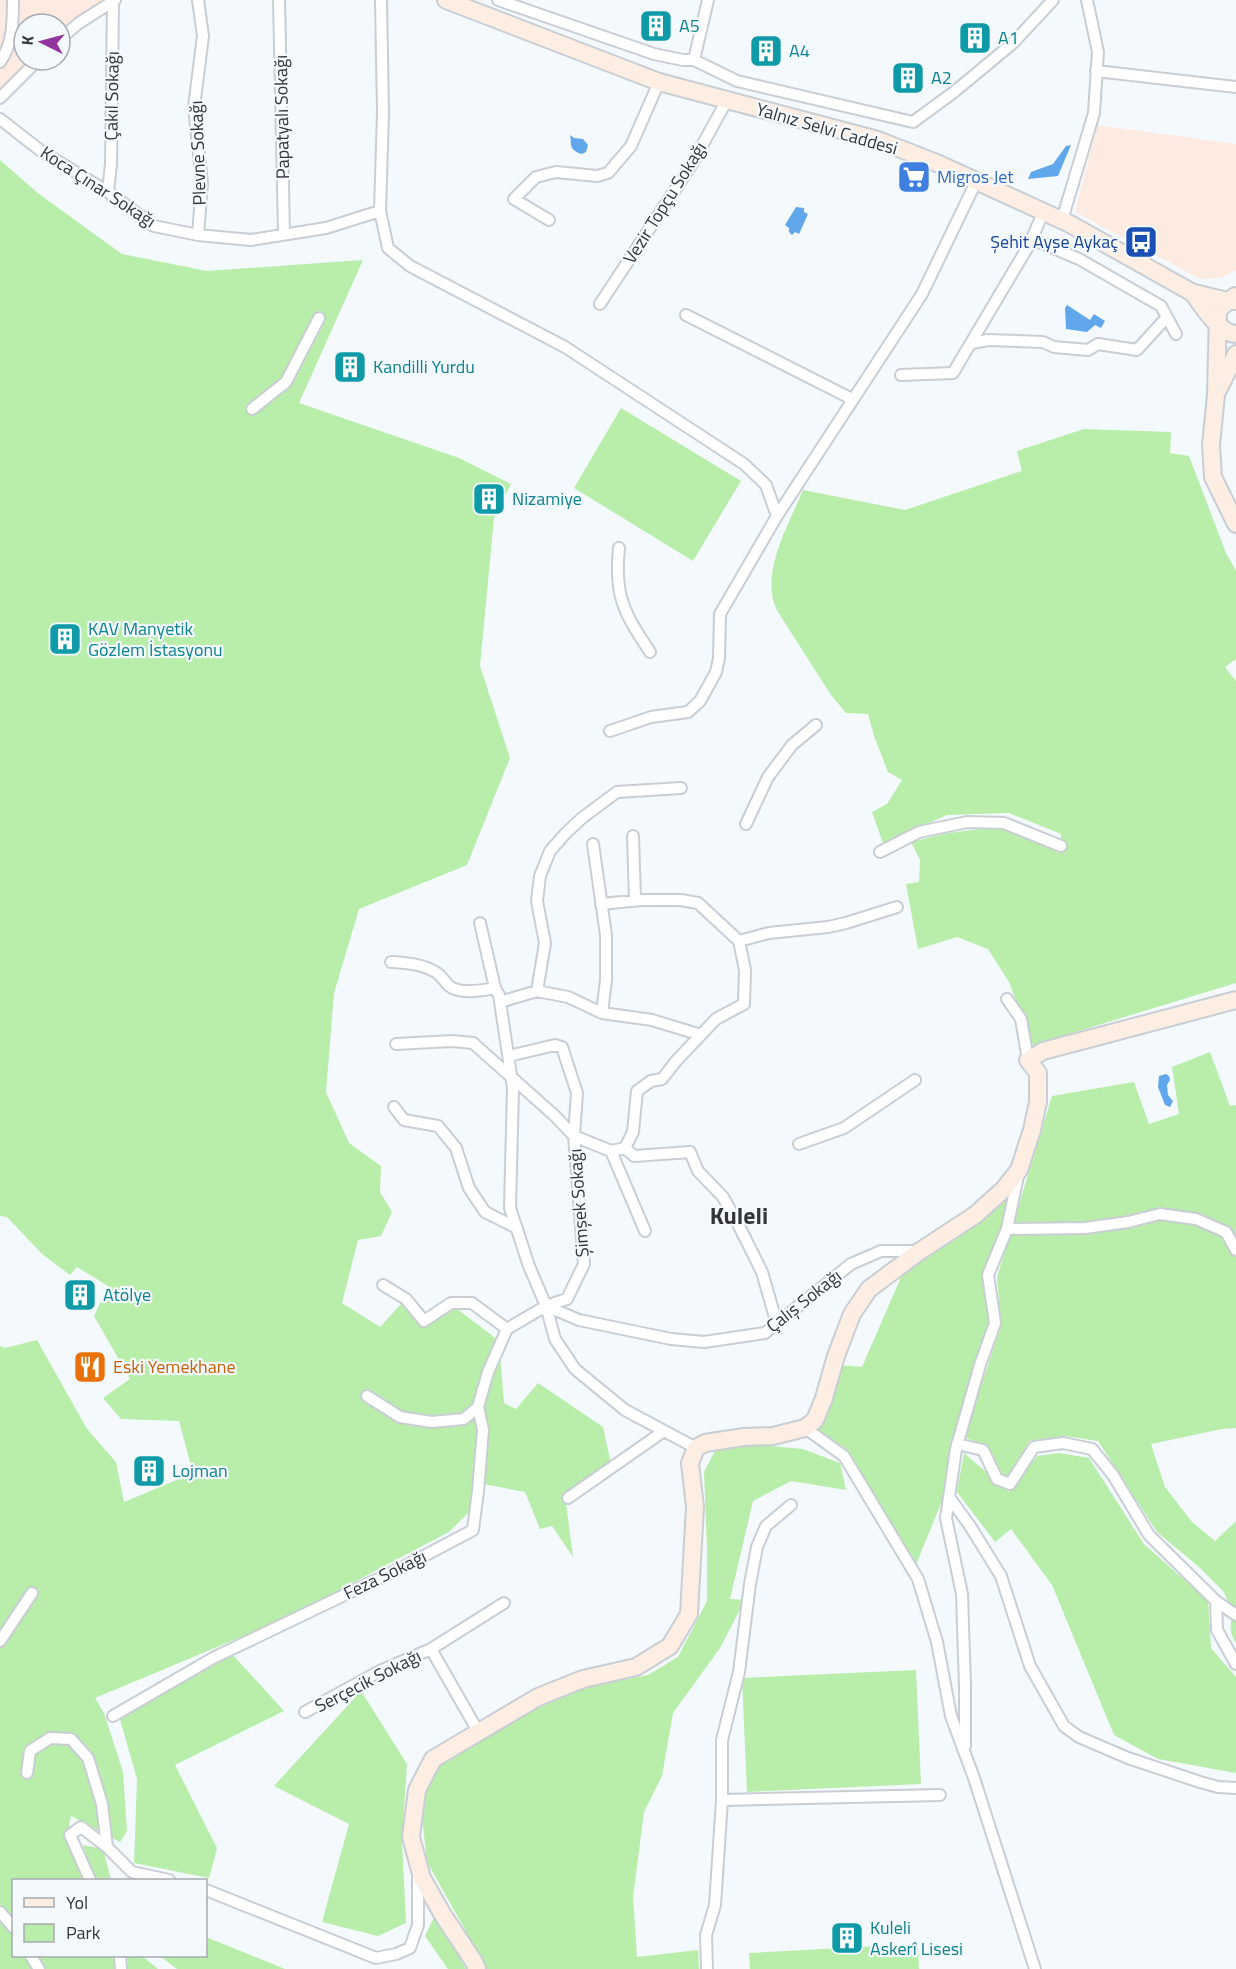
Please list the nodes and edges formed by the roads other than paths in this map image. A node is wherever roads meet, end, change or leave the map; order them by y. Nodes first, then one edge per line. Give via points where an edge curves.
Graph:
1 (13, 0) edge
2 (114, 0) edge
3 (198, 0) edge
4 (279, 0) edge
5 (381, 0) edge
6 (446, 0) edge
7 (498, 0) edge
8 (708, 0) edge
9 (1053, 0) edge
10 (1087, 0) edge
11 (72, 29) edge
12 (694, 60) junction
13 (0, 62) edge
14 (1096, 71) junction
15 (26, 72) edge
16 (659, 82) junction
17 (1236, 87) edge
18 (0, 98) edge
19 (727, 100) junction
20 (0, 119) edge
21 (976, 182) junction
22 (108, 192) junction
23 (380, 211) junction
24 (1043, 213) junction
25 (549, 220) dead end
26 (1062, 220) junction
27 (284, 234) junction
28 (198, 235) junction
29 (1032, 239) junction
30 (1193, 293) junction
31 (1234, 300) edge
32 (600, 304) dead end
33 (686, 315) dead end
34 (1167, 317) junction
35 (319, 318) dead end
36 (1218, 323) junction
37 (1176, 334) dead end
38 (1236, 334) edge
39 (972, 343) junction
40 (1236, 354) edge
41 (901, 375) dead end
42 (1216, 395) junction
43 (852, 399) junction
44 (252, 409) dead end
45 (777, 516) junction
46 (1236, 524) edge
47 (619, 548) dead end
48 (650, 652) dead end
49 (816, 725) dead end
50 (610, 731) dead end
51 (681, 788) dead end
52 (746, 824) dead end
53 (633, 837) dead end
54 (593, 844) dead end
55 (1061, 846) dead end
56 (880, 852) dead end
57 (635, 900) junction
58 (602, 904) junction
59 (897, 907) dead end
60 (480, 923) dead end
61 (739, 941) junction
62 (391, 962) dead end
63 (495, 988) junction
64 (537, 991) junction
65 (1007, 999) dead end
66 (1236, 1000) edge
67 (500, 1002) junction
68 (602, 1013) junction
69 (701, 1035) junction
70 (396, 1044) dead end
71 (509, 1056) junction
72 (1028, 1060) junction
73 (512, 1078) junction
74 (915, 1080) dead end
75 (394, 1107) dead end
76 (574, 1136) junction
77 (799, 1144) dead end
78 (625, 1148) junction
79 (611, 1151) junction
80 (1019, 1170) junction
81 (517, 1228) junction
82 (1007, 1230) junction
83 (645, 1231) dead end
84 (1236, 1250) edge
85 (920, 1251) junction
86 (383, 1285) dead end
87 (546, 1306) junction
88 (777, 1324) junction
89 (507, 1329) junction
90 (367, 1396) dead end
91 (478, 1407) junction
92 (805, 1428) junction
93 (664, 1431) junction
94 (957, 1444) junction
95 (696, 1448) junction
96 (949, 1497) junction
97 (568, 1498) dead end
98 (791, 1505) dead end
99 (32, 1593) dead end
100 (1216, 1601) junction
101 (504, 1603) dead end
102 (1236, 1615) edge
103 (0, 1641) edge
104 (431, 1649) junction
105 (1236, 1664) edge
106 (305, 1712) dead end
107 (113, 1716) dead end
108 (479, 1732) junction
109 (964, 1752) junction
110 (27, 1773) dead end
111 (1236, 1788) edge
112 (940, 1795) dead end
113 (722, 1800) junction
114 (107, 1847) junction
115 (418, 1864) junction
116 (89, 1879) edge
117 (161, 1879) edge
118 (207, 1890) edge
119 (0, 1912) edge
120 (12, 1926) edge
121 (477, 1969) edge
122 (707, 1969) edge
123 (1035, 1969) edge

1 - 13 street via 14,26
2 - 11 street
2 - 22 street, Çakıl Sokağı
3 - 28 street, Plevne Sokağı via 203,36 194,107 202,183
4 - 27 street, Papatyalı Sokağı
5 - 23 street
6 - 16 street, Yalnız Selvi Caddesi
7 - 12 street via 654,54
8 - 12 street
9 - 12 street via 1012,43 912,122 737,81
10 - 14 street via 1098,52
14 - 17 street
14 - 26 street via 1094,113
15 - 18 street
16 - 19 street, Yalnız Selvi Caddesi
16 - 25 street via 631,146 608,173 597,176 556,172 536,177 514,199
19 - 21 street, Yalnız Selvi Caddesi via 878,140
19 - 32 street, Vezir Topçu Sokağı via 692,164
20 - 22 street, Koca Çınar Sokağı via 41,151
21 - 24 street, Yalnız Selvi Caddesi
21 - 43 street via 922,294
22 - 28 street, Koca Çınar Sokağı via 154,226
23 - 27 street, Koca Çınar Sokağı via 326,228
23 - 45 street via 388,248 410,266 565,347 744,464 766,485
24 - 26 street, Yalnız Selvi Caddesi
24 - 29 street
26 - 30 street, Yalnız Selvi Caddesi
27 - 28 street, Koca Çınar Sokağı via 251,240
29 - 34 street via 1079,258 1161,306
29 - 39 street
30 - 31 street
30 - 36 street
31 - 36 street via 1218,312
33 - 43 street
34 - 37 street
34 - 39 street via 1137,350 1098,344 1088,350 1043,342
35 - 44 street via 286,382
36 - 38 street via 1224,332
36 - 42 street
39 - 41 street via 953,373
40 - 42 street
42 - 46 street via 1211,445 1213,477
43 - 45 street
45 - 50 street via 720,614 716,672 700,701 688,712 651,717
47 - 48 street via 619,596
49 - 52 street via 792,745 768,777
51 - 64 street via 617,792 582,818 550,851 540,876 537,902 545,943
53 - 57 street
54 - 58 street
55 - 56 street via 1004,823 967,822 920,832
57 - 58 street
57 - 61 street via 698,903
58 - 68 street via 606,935
59 - 61 street via 828,927 770,933
60 - 63 street
61 - 69 street via 745,970 744,1004 716,1019
62 - 63 street via 414,964 437,973 455,990
63 - 67 street
64 - 67 street
64 - 68 street via 568,997
65 - 72 street via 1021,1019
66 - 72 street via 1043,1051
67 - 71 street
68 - 69 street via 652,1020
69 - 78 street via 662,1079 637,1091 633,1132
70 - 73 street via 473,1043
71 - 73 street
71 - 76 street, Şimşek Sokağı via 555,1045 562,1047 577,1093
72 - 80 street via 1038,1073 1038,1102
73 - 76 street
73 - 81 street via 510,1208
74 - 77 street via 844,1128
75 - 81 street via 404,1120 438,1126 456,1148 469,1188 485,1212
76 - 79 street
76 - 87 street, Şimşek Sokağı via 584,1264 567,1299
78 - 79 street
78 - 88 street via 634,1156 690,1152 698,1171 723,1197 738,1224 762,1272
79 - 83 street
80 - 82 street
80 - 85 street via 975,1215
81 - 87 street
82 - 84 street via 1085,1228 1160,1214 1196,1219 1226,1232
82 - 94 street via 988,1275 995,1323
85 - 88 street, Çalış Sokağı via 880,1251 851,1264
85 - 92 street via 868,1289 852,1314 815,1420
86 - 89 street via 406,1299 424,1321 451,1303 472,1303
87 - 88 street, Çalış Sokağı via 579,1320 704,1342 765,1333
87 - 89 street, Şimşek Sokağı
87 - 93 street via 555,1339 575,1370 625,1410
89 - 91 street, Feza Sokağı
90 - 91 street via 400,1417 432,1422 464,1419
91 - 107 street, Feza Sokağı via 483,1430 472,1530 213,1658
92 - 95 street via 773,1436 705,1443
92 - 109 street via 844,1456 918,1579 937,1642 951,1716
93 - 95 street
93 - 97 street
94 - 96 street
94 - 100 street via 982,1450 997,1479 1010,1484 1034,1447 1063,1443 1092,1449 1113,1475 1149,1535
95 - 108 street via 690,1463 695,1507 689,1614 670,1646 636,1667 584,1679 538,1696
96 - 109 street via 946,1518 962,1594
96 - 111 street via 1001,1576 1030,1666 1064,1726 1079,1737 1128,1758 1218,1787
98 - 113 street via 766,1526 757,1548 739,1672 722,1740
99 - 103 street
100 - 102 street
100 - 105 street via 1217,1630
101 - 104 street, Serçecik Sokağı
104 - 106 street, Serçecik Sokağı via 382,1670
104 - 108 street, Serçecik Sokağı
108 - 115 street via 433,1759 417,1790 411,1837
109 - 123 street
110 - 114 street via 30,1751 50,1738 71,1739 88,1758 102,1804
112 - 113 street
113 - 122 street via 715,1905 706,1935
114 - 116 street via 81,1827 70,1835
114 - 117 street via 132,1872
115 - 118 street via 418,1925 410,1948 376,1958
115 - 121 street via 422,1878
119 - 120 street

